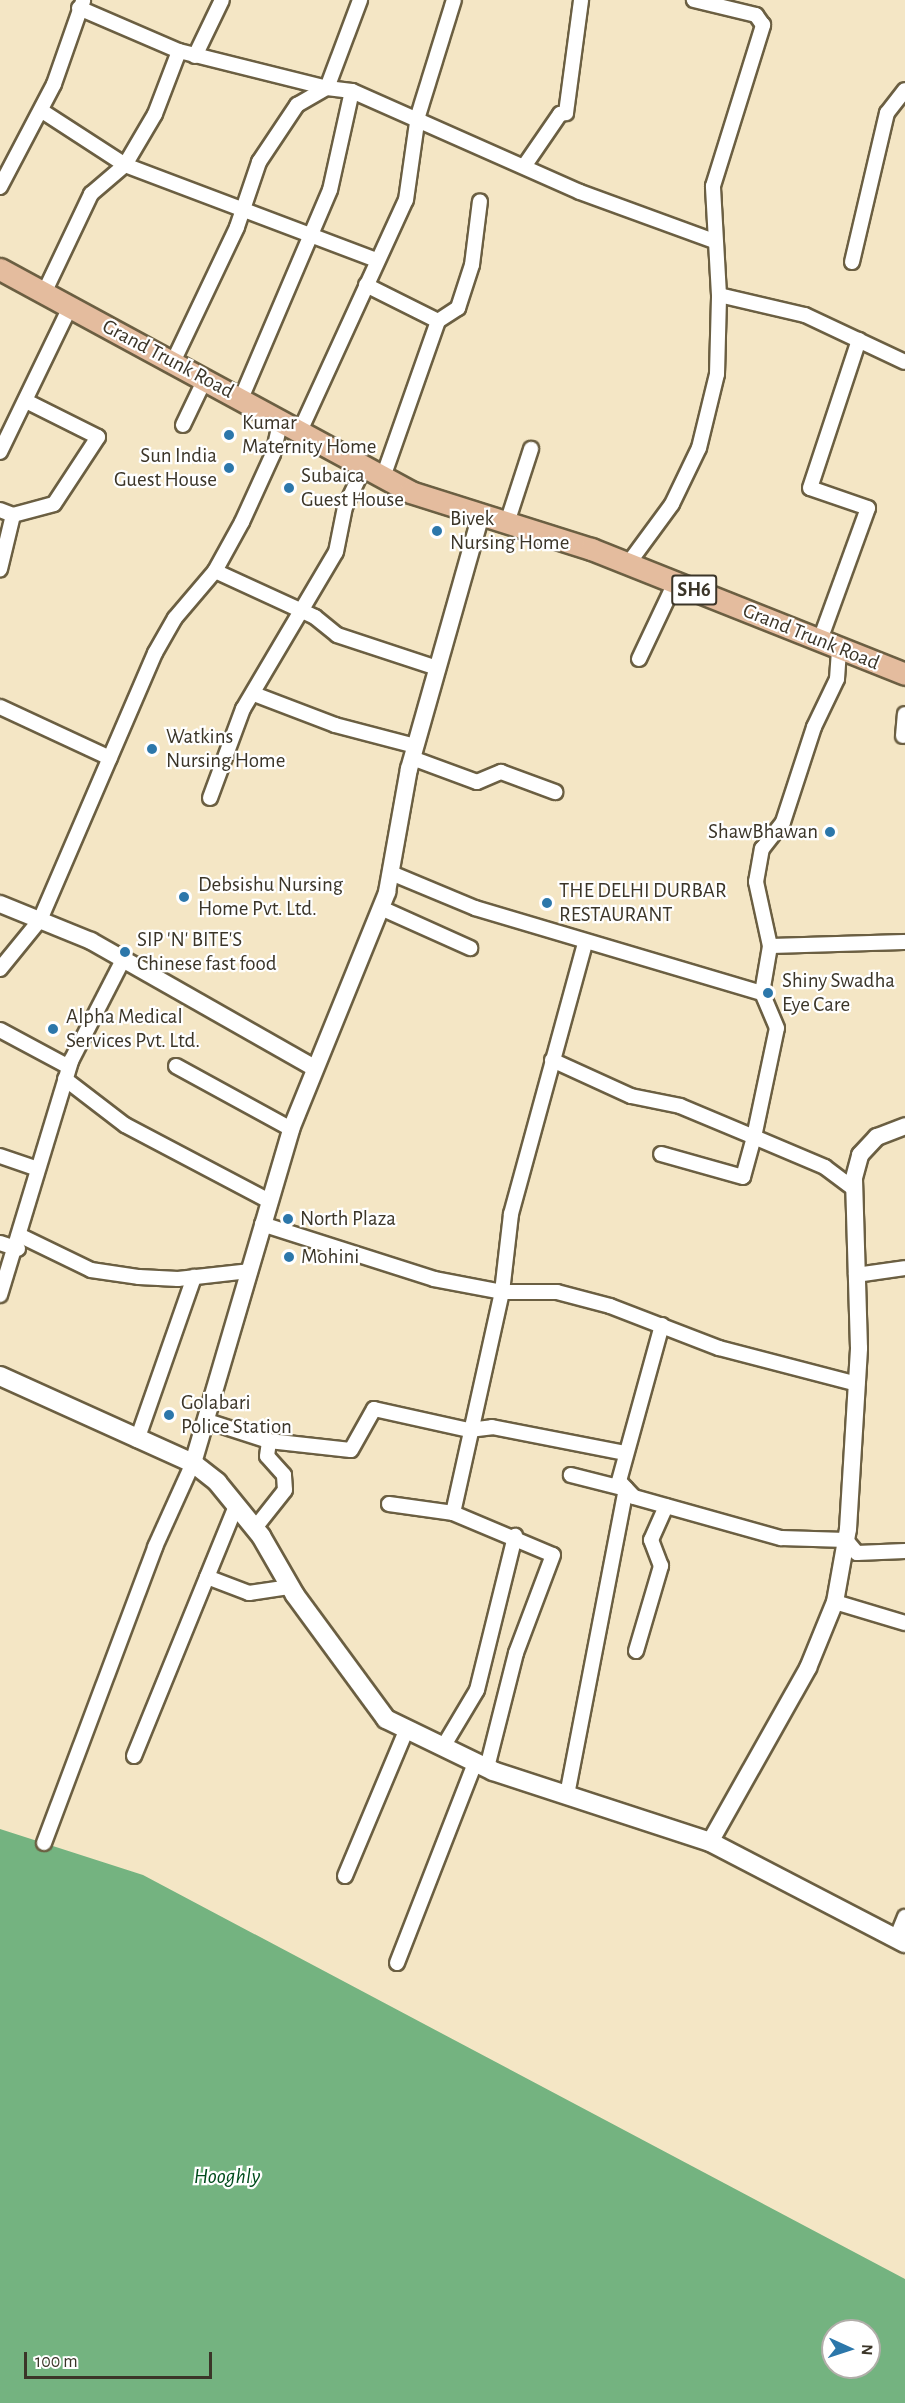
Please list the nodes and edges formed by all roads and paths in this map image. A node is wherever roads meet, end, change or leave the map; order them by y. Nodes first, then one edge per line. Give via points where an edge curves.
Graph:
1 (222, 0) edge
2 (360, 0) edge
3 (454, 0) edge
4 (581, 0) edge
5 (694, 0) edge
6 (81, 4) edge
7 (179, 51) junction
8 (195, 56) junction
9 (327, 88) junction
10 (905, 90) edge
11 (352, 91) junction
12 (42, 111) junction
13 (418, 116) junction
14 (124, 165) junction
15 (525, 165) junction
16 (0, 187) edge
17 (480, 201) dead end
18 (242, 212) junction
19 (312, 234) junction
20 (714, 241) junction
21 (376, 260) junction
22 (852, 262) dead end
23 (0, 269) edge
24 (366, 285) junction
25 (44, 293) junction
26 (719, 294) junction
27 (70, 307) junction
28 (438, 321) junction
29 (859, 340) junction
30 (172, 362) junction
31 (905, 362) edge
32 (205, 379) junction
33 (241, 399) junction
34 (26, 401) junction
35 (281, 420) junction
36 (183, 425) dead end
37 (300, 431) junction
38 (531, 449) dead end
39 (0, 452) edge
40 (373, 472) junction
41 (0, 510) edge
42 (481, 514) junction
43 (14, 515) junction
44 (507, 523) junction
45 (628, 564) junction
46 (0, 569) edge
47 (215, 571) junction
48 (675, 583) junction
49 (301, 610) junction
50 (830, 644) junction
51 (639, 659) dead end
52 (437, 668) junction
53 (905, 674) edge
54 (254, 694) junction
55 (0, 707) edge
56 (905, 714) edge
57 (903, 736) dead end
58 (413, 752) junction
59 (110, 758) junction
60 (555, 792) dead end
61 (210, 798) dead end
62 (391, 873) junction
63 (0, 904) edge
64 (381, 908) junction
65 (40, 920) junction
66 (905, 942) edge
67 (585, 943) junction
68 (770, 946) junction
69 (470, 948) dead end
70 (123, 960) junction
71 (0, 969) edge
72 (762, 993) junction
73 (0, 1030) edge
74 (552, 1060) junction
75 (176, 1066) dead end
76 (313, 1067) junction
77 (67, 1073) junction
78 (905, 1125) edge
79 (291, 1129) junction
80 (754, 1137) junction
81 (661, 1154) dead end
82 (0, 1156) edge
83 (37, 1169) junction
84 (854, 1190) junction
85 (269, 1201) junction
86 (262, 1224) junction
87 (19, 1242) junction
88 (0, 1243) edge
89 (905, 1268) edge
90 (249, 1271) junction
91 (856, 1275) junction
92 (194, 1277) junction
93 (502, 1292) junction
94 (0, 1295) edge
95 (662, 1324) junction
96 (0, 1376) edge
97 (857, 1384) junction
98 (207, 1421) junction
99 (469, 1430) junction
100 (137, 1440) junction
101 (268, 1441) junction
102 (624, 1453) junction
103 (193, 1463) junction
104 (571, 1475) dead end
105 (626, 1489) junction
106 (389, 1504) dead end
107 (236, 1506) junction
108 (666, 1506) junction
109 (453, 1513) junction
110 (255, 1528) junction
111 (515, 1536) junction
112 (846, 1540) junction
113 (905, 1551) edge
114 (207, 1577) junction
115 (289, 1587) junction
116 (835, 1602) junction
117 (905, 1623) edge
118 (636, 1651) dead end
119 (406, 1731) junction
120 (443, 1748) junction
121 (134, 1756) dead end
122 (481, 1766) junction
123 (567, 1795) junction
124 (710, 1842) junction
125 (44, 1843) dead end
126 (345, 1876) dead end
127 (905, 1917) edge
128 (900, 1941) edge
129 (397, 1963) dead end

1 - 8 street
2 - 9 street
3 - 13 street
4 - 15 street via 566,113 560,114
5 - 20 street via 756,15 763,25 713,186
6 - 7 street
6 - 12 street
7 - 8 street
7 - 14 street via 155,114
8 - 9 street via 282,73
9 - 11 street
9 - 18 street via 297,105 259,162
10 - 22 street via 887,113
11 - 13 street
11 - 19 street via 330,190
12 - 14 street
12 - 16 street
13 - 15 street
13 - 21 street via 413,179
14 - 18 street
14 - 25 street via 91,194
15 - 20 street via 580,192
17 - 28 street via 472,265 458,308
18 - 19 street
18 - 30 street
19 - 21 street
19 - 33 street
20 - 26 street
21 - 24 street
23 - 25 main road, Grand Trunk Road / SH6
24 - 28 street
24 - 37 street
25 - 27 main road, Grand Trunk Road / SH6
26 - 29 street via 805,315
26 - 45 street via 717,374 699,448 672,504
27 - 30 main road, Grand Trunk Road / SH6
27 - 34 street
28 - 40 street
29 - 31 street
29 - 50 street via 810,488 868,508
30 - 32 main road, Grand Trunk Road / SH6
32 - 33 main road, Grand Trunk Road / SH6
32 - 36 street
33 - 35 main road, Grand Trunk Road / SH6
34 - 39 street
34 - 43 street via 98,437 54,504
35 - 37 main road, Grand Trunk Road / SH6
35 - 47 street via 273,454
37 - 40 main road, Grand Trunk Road / SH6
38 - 44 street
40 - 42 main road, Grand Trunk Road / SH6 via 410,492
40 - 49 street via 345,507 336,552
41 - 43 street
42 - 44 main road, Grand Trunk Road / SH6
42 - 52 street
43 - 46 street
44 - 45 main road, Grand Trunk Road / SH6
45 - 48 main road, Grand Trunk Road / SH6
47 - 49 street
47 - 59 street via 175,618 155,653
48 - 50 main road, Grand Trunk Road / SH6
48 - 51 street
49 - 52 street via 337,635
49 - 54 street
50 - 53 main road, Grand Trunk Road / SH6
50 - 68 street via 837,679 814,727 783,822 762,849 756,882
52 - 58 street
54 - 58 street
54 - 61 street
55 - 59 street
56 - 57 street
58 - 60 street via 477,782 501,772
58 - 62 street
59 - 65 street
62 - 64 street
62 - 67 street via 475,908
63 - 65 street
64 - 69 street
64 - 76 street
65 - 70 street
65 - 71 street
66 - 68 street
67 - 72 street
67 - 74 street
68 - 72 street
70 - 76 street
70 - 77 street
72 - 80 street via 777,1028
73 - 77 street
74 - 80 street via 631,1096 680,1106
74 - 93 street via 512,1214
75 - 79 street
76 - 79 street
77 - 83 street
77 - 85 street via 125,1125
78 - 84 street via 877,1137 860,1155
79 - 85 street
80 - 81 street via 743,1178
80 - 84 street via 825,1167
82 - 83 street
83 - 87 street
84 - 91 street
85 - 86 street
86 - 90 street
86 - 93 street via 434,1279
87 - 88 street
87 - 92 street via 92,1270 139,1277
87 - 94 street
89 - 91 street
90 - 92 street
90 - 98 street
91 - 97 street
92 - 100 street
93 - 95 street via 557,1292
93 - 99 street
95 - 97 street via 719,1348
95 - 102 street
96 - 100 main road
97 - 112 street
98 - 101 street
98 - 103 street
99 - 101 street via 374,1409 351,1450
99 - 102 street via 492,1427
99 - 109 street
100 - 103 main road
101 - 110 street via 267,1456 284,1475 285,1490
102 - 105 street via 619,1481
103 - 107 main road
103 - 125 street via 155,1547
104 - 105 street
105 - 108 street via 634,1497
105 - 123 street
106 - 109 street
107 - 110 main road
107 - 114 street
108 - 112 street via 781,1538
108 - 118 street via 651,1540 661,1566
109 - 111 street
110 - 115 main road
111 - 120 street via 477,1689
111 - 122 street via 553,1555 516,1653
112 - 113 street via 857,1552
112 - 116 street
114 - 115 street via 249,1593
114 - 121 street
115 - 119 main road via 386,1719
116 - 117 street
116 - 124 street via 808,1668
119 - 120 main road
119 - 126 street
120 - 122 main road
122 - 123 main road
122 - 129 street
123 - 124 main road
124 - 128 main road
127 - 128 street

